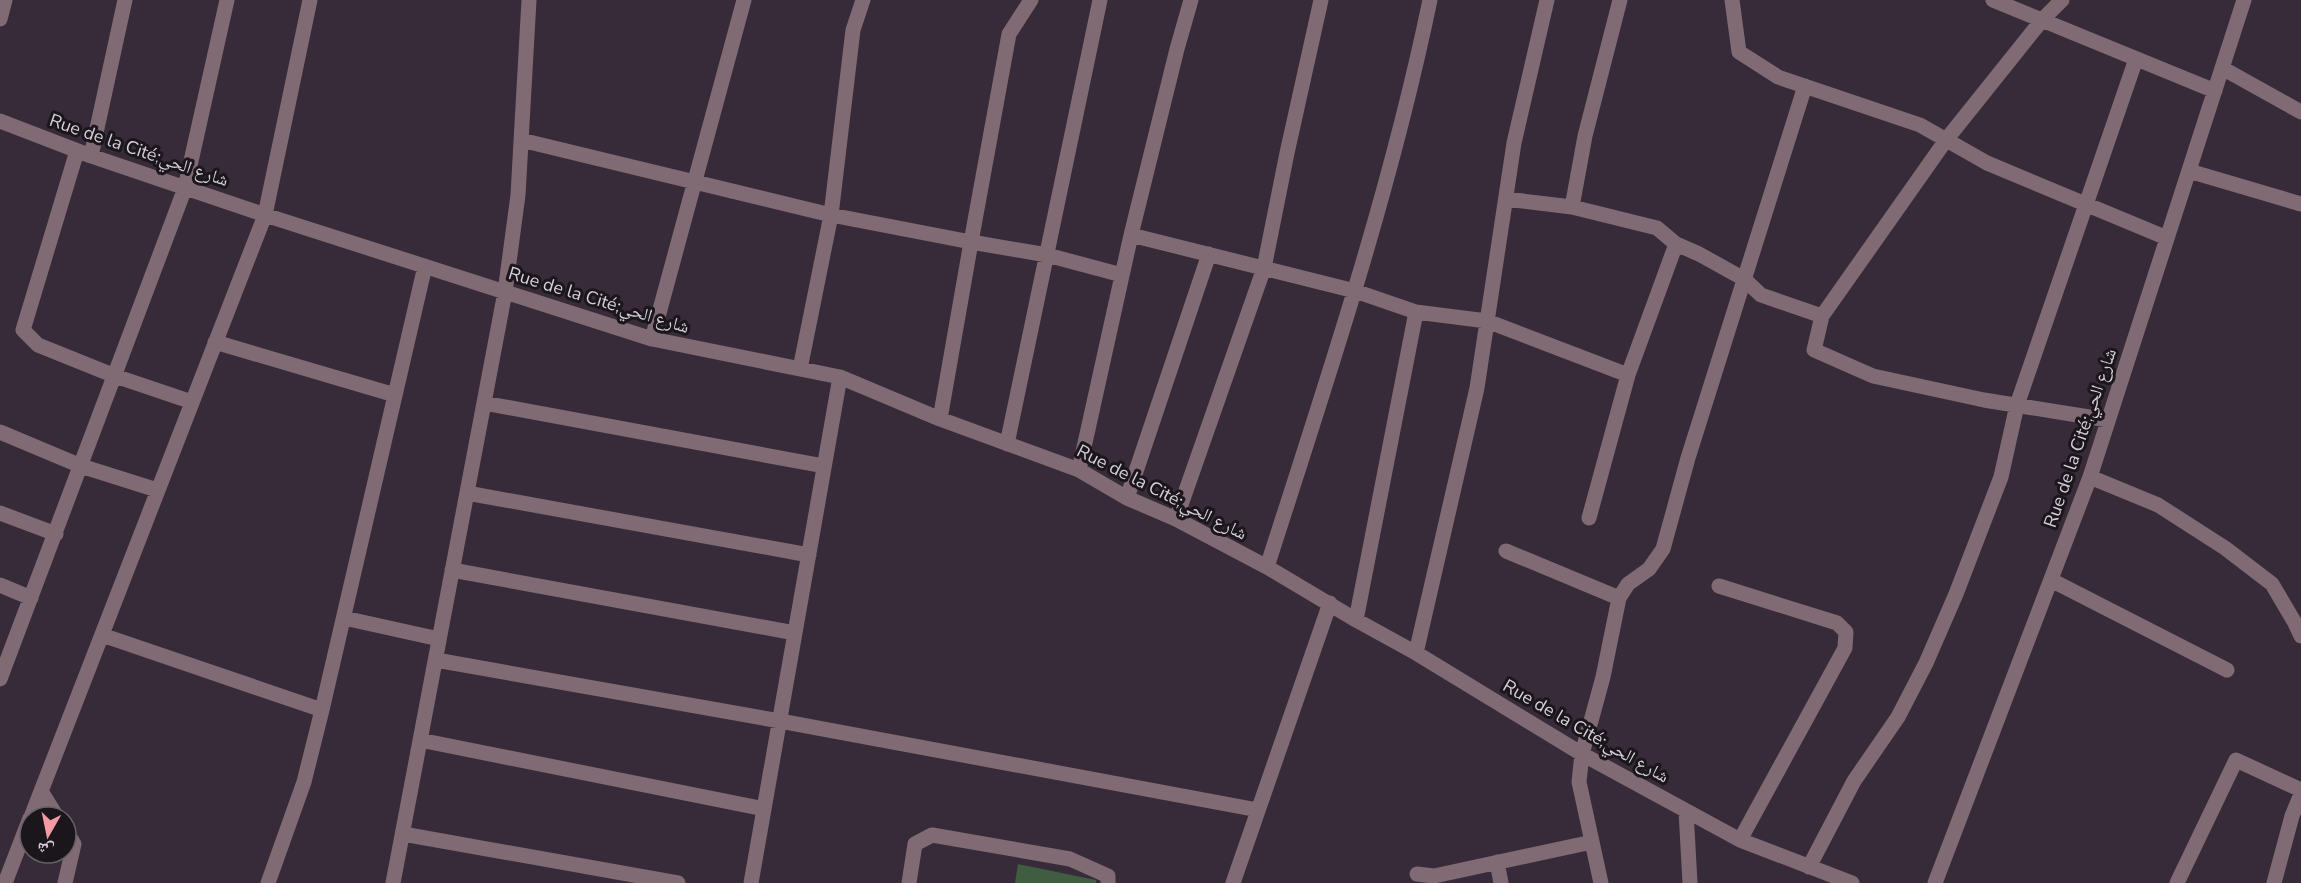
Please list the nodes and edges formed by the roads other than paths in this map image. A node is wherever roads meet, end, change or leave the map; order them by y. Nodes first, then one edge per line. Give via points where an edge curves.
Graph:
1 (5, 0) edge
2 (125, 0) edge
3 (227, 0) edge
4 (310, 0) edge
5 (529, 0) edge
6 (744, 0) edge
7 (863, 0) edge
8 (1031, 0) edge
9 (1100, 0) edge
10 (1191, 0) edge
11 (1321, 0) edge
12 (1430, 0) edge
13 (1547, 0) edge
14 (1620, 0) edge
15 (1732, 0) edge
16 (1993, 0) edge
17 (2062, 0) edge
18 (2244, 0) edge
19 (0, 18) edge
20 (2042, 20) junction
21 (2136, 59) junction
22 (2222, 69) junction
23 (1805, 86) junction
24 (2215, 91) junction
25 (2301, 112) edge
26 (0, 121) edge
27 (521, 140) junction
28 (1946, 140) junction
29 (84, 153) junction
30 (2189, 171) junction
31 (696, 182) junction
32 (185, 188) junction
33 (1506, 199) junction
34 (2301, 204) edge
35 (2086, 205) junction
36 (1572, 207) junction
37 (831, 214) junction
38 (265, 215) junction
39 (1131, 235) junction
40 (2167, 238) junction
41 (971, 242) junction
42 (1676, 244) junction
43 (1209, 254) junction
44 (1047, 255) junction
45 (425, 266) junction
46 (1264, 268) junction
47 (1122, 275) junction
48 (1744, 279) junction
49 (1355, 291) junction
50 (505, 292) junction
51 (1416, 312) junction
52 (1822, 316) junction
53 (1487, 321) junction
54 (652, 339) junction
55 (215, 342) junction
56 (800, 369) junction
57 (1628, 375) junction
58 (115, 376) junction
59 (840, 377) junction
60 (395, 395) junction
61 (192, 402) junction
62 (484, 403) junction
63 (2017, 405) junction
64 (939, 419) junction
65 (2108, 420) junction
66 (0, 432) edge
67 (1007, 444) junction
68 (81, 466) junction
69 (824, 466) junction
70 (1079, 470) junction
71 (2090, 477) junction
72 (158, 490) junction
73 (467, 492) junction
74 (1127, 498) junction
75 (0, 513) edge
76 (1589, 518) dead end
77 (1176, 519) junction
78 (56, 534) junction
79 (1506, 551) dead end
80 (809, 555) junction
81 (1267, 567) junction
82 (452, 570) junction
83 (2051, 580) junction
84 (0, 585) edge
85 (1719, 586) dead end
86 (1619, 597) junction
87 (31, 598) junction
88 (1330, 603) junction
89 (344, 618) junction
90 (1356, 620) junction
91 (795, 633) junction
92 (102, 634) junction
93 (2301, 636) edge
94 (440, 639) junction
95 (1416, 653) junction
96 (436, 660) junction
97 (2227, 670) dead end
98 (0, 679) edge
99 (322, 710) junction
100 (780, 721) junction
101 (420, 740) junction
102 (1582, 754) junction
103 (40, 791) junction
104 (2301, 792) edge
105 (35, 805) edge
106 (49, 805) edge
107 (764, 809) junction
108 (1258, 810) junction
109 (1686, 811) junction
110 (403, 834) junction
111 (1740, 840) junction
112 (1592, 842) junction
113 (18, 849) edge
114 (1497, 862) junction
115 (69, 865) edge
116 (1809, 867) junction
117 (1417, 874) dead end
118 (1237, 882) edge
119 (5, 883) edge
120 (65, 883) edge
121 (268, 883) edge
122 (393, 883) edge
123 (678, 883) edge
124 (751, 883) edge
125 (909, 883) edge
126 (1108, 883) edge
127 (1501, 883) edge
128 (1601, 883) edge
129 (1690, 883) edge
130 (1852, 883) edge
131 (1935, 883) edge
132 (2177, 883) edge
133 (2274, 883) edge

1 - 19 street
2 - 29 street
3 - 32 street
4 - 38 street
5 - 27 street
6 - 31 street
7 - 37 street via 853,30
8 - 41 street via 1009,34
9 - 44 street
10 - 39 street
11 - 46 street
12 - 49 street via 1413,82
13 - 33 street via 1514,143
14 - 36 street via 1585,136
15 - 23 street via 1739,52 1778,76
16 - 20 street
17 - 20 street
18 - 22 street, Rue de la Cité;شارع الحي
20 - 21 street
20 - 28 street
21 - 24 street
21 - 35 street
22 - 24 street, Rue de la Cité;شارع الحي
22 - 25 street
23 - 28 street via 1920,125
23 - 48 street
24 - 30 street, Rue de la Cité;شارع الحي
26 - 29 street, Rue de la Cité;شارع الحي
27 - 31 street
27 - 50 street
28 - 35 street via 1987,163
28 - 52 street
29 - 32 street, Rue de la Cité;شارع الحي
29 - 58 street via 23,330 38,345
30 - 34 street
30 - 40 street, Rue de la Cité;شارع الحي
31 - 37 street
31 - 54 street
32 - 38 street, Rue de la Cité;شارع الحي
32 - 58 street
33 - 36 street
33 - 53 street
35 - 40 street
35 - 63 street
36 - 42 street via 1657,228
37 - 41 street
37 - 56 street
38 - 45 street, Rue de la Cité;شارع الحي
38 - 55 street
39 - 43 street
39 - 47 street
40 - 65 street, Rue de la Cité;شارع الحي
41 - 44 street
41 - 64 street
42 - 48 street
42 - 57 street
43 - 46 street
43 - 74 street
44 - 47 street
44 - 67 street
45 - 50 street, Rue de la Cité;شارع الحي
45 - 60 street
46 - 49 street
46 - 77 street
47 - 70 street
48 - 52 street via 1761,295
48 - 86 street via 1663,549 1649,569 1628,584
49 - 51 street
49 - 81 street
50 - 54 street, Rue de la Cité;شارع الحي
50 - 62 street
51 - 53 street
51 - 90 street
52 - 63 street via 1814,350 1873,376
53 - 57 street
53 - 95 street via 1478,388
54 - 56 street, Rue de la Cité;شارع الحي
55 - 60 street
55 - 61 street
56 - 59 street, Rue de la Cité;شارع الحي
57 - 76 street
58 - 61 street
58 - 68 street
59 - 64 street, Rue de la Cité;شارع الحي
59 - 69 street
60 - 89 street
61 - 72 street
62 - 69 street
62 - 73 street
63 - 65 street
63 - 116 street via 2001,477 1926,663 1898,717 1854,781
64 - 67 street, Rue de la Cité;شارع الحي
65 - 71 street, Rue de la Cité;شارع الحي
66 - 68 street
67 - 70 street, Rue de la Cité;شارع الحي
68 - 72 street
68 - 78 street
69 - 80 street
70 - 74 street, Rue de la Cité;شارع الحي
71 - 83 street, Rue de la Cité;شارع الحي
71 - 93 street via 2158,505 2225,548 2272,584
72 - 92 street
73 - 80 street
73 - 82 street
74 - 77 street, Rue de la Cité;شارع الحي
75 - 78 street
77 - 81 street, Rue de la Cité;شارع الحي
78 - 87 street
79 - 86 street
80 - 91 street
81 - 88 street, Rue de la Cité;شارع الحي
82 - 91 street
82 - 94 street
83 - 97 street
83 - 131 street, Rue de la Cité;شارع الحي
84 - 87 street
85 - 111 street via 1837,623 1846,632 1845,648
86 - 102 street via 1604,677
87 - 98 street
88 - 90 street, Rue de la Cité;شارع الحي
88 - 108 street
89 - 94 street
89 - 99 street
90 - 95 street, Rue de la Cité;شارع الحي
91 - 100 street
92 - 99 street
92 - 103 street
94 - 96 street
95 - 102 street, Rue de la Cité;شارع الحي
96 - 100 street
96 - 101 street
99 - 121 street via 304,782
100 - 107 street
100 - 108 street
101 - 107 street
101 - 110 street
102 - 109 street, Rue de la Cité;شارع الحي
102 - 112 street via 1580,782
103 - 105 street
103 - 106 street
104 - 132 street via 2236,760
104 - 133 street
107 - 124 street
108 - 118 street
109 - 111 street, Rue de la Cité;شارع الحي
109 - 129 street
110 - 122 street
110 - 123 street
111 - 116 street, Rue de la Cité;شارع الحي
112 - 114 street
112 - 128 street
113 - 119 street
114 - 117 street via 1434,876
114 - 127 street
115 - 120 street
116 - 130 street, Rue de la Cité;شارع الحي
125 - 126 street via 915,844 932,835 1070,859 1108,876

